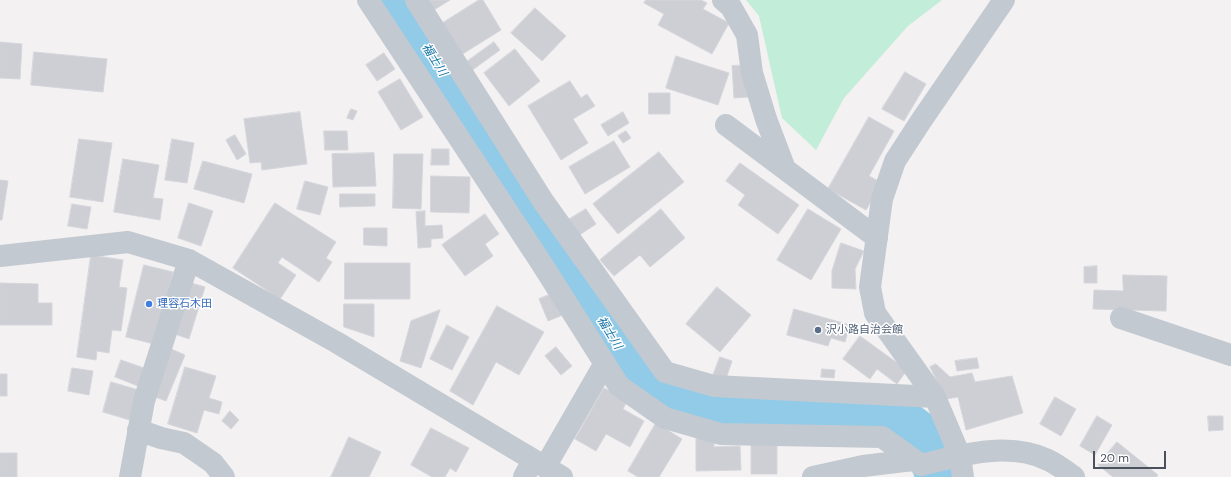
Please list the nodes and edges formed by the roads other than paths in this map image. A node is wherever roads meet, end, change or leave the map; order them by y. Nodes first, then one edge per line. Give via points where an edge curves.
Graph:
1 (368, 0) edge
2 (416, 0) edge
3 (723, 0) edge
4 (1004, 0) edge
5 (726, 125) dead end
6 (785, 169) junction
7 (877, 238) junction
8 (0, 256) edge
9 (189, 260) junction
10 (1121, 318) dead end
11 (1231, 355) edge
12 (605, 363) junction
13 (935, 397) junction
14 (138, 430) junction
15 (953, 457) junction
16 (917, 467) edge
17 (541, 470) edge
18 (130, 477) edge
19 (224, 477) edge
20 (813, 477) edge
21 (963, 477) edge
22 (1074, 477) edge

1 - 12 street
2 - 13 street via 543,201 665,372 714,386
3 - 6 street via 731,7 747,35 752,72
4 - 7 street via 895,161 882,199
5 - 6 street
6 - 7 street
7 - 13 street via 870,287 875,313
8 - 9 street via 128,242
9 - 14 street via 144,401
9 - 17 street via 336,342
10 - 11 street
12 - 16 street via 619,386 665,418 722,434 882,437
12 - 17 street
13 - 15 street
14 - 18 street
14 - 19 street via 184,443 213,463
15 - 16 street
15 - 21 street
15 - 22 street via 1005,450 1049,460
16 - 20 street via 863,466

